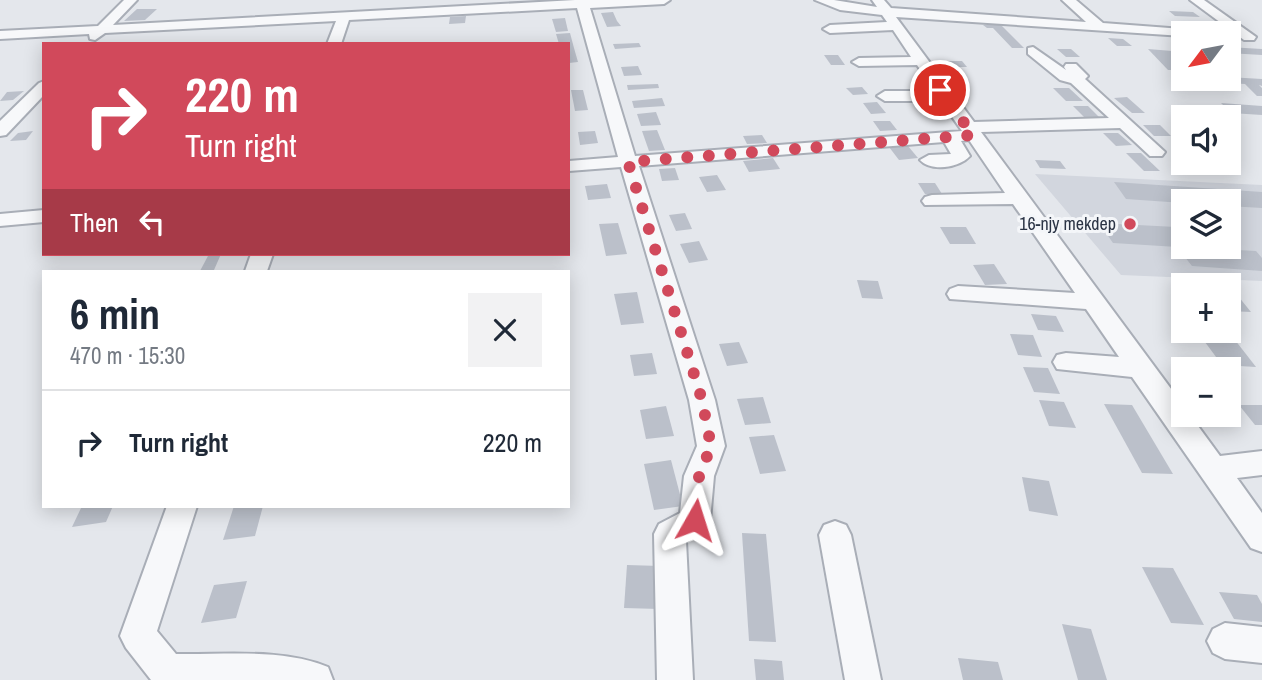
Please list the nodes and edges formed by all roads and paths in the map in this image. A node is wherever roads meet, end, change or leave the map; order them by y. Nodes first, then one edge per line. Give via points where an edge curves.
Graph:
1 (131, 0) edge
2 (664, 0) edge
3 (821, 0) edge
4 (948, 0) edge
5 (1068, 0) edge
6 (1196, 0) edge
7 (582, 2) edge
8 (851, 8) junction
9 (826, 15) dead end
10 (344, 17) junction
11 (963, 18) junction
12 (892, 20) edge
13 (1101, 28) junction
14 (830, 29) dead end
15 (102, 30) junction
16 (1171, 32) edge
17 (0, 35) edge
18 (1255, 37) edge
19 (89, 42) edge
20 (335, 42) edge
21 (841, 42) dead end
22 (1033, 51) dead end
23 (859, 62) dead end
24 (925, 68) junction
25 (870, 76) dead end
26 (42, 88) edge
27 (884, 96) dead end
28 (897, 109) dead end
29 (957, 121) junction
30 (1124, 123) junction
31 (0, 131) edge
32 (1156, 152) dead end
33 (929, 160) dead end
34 (628, 162) junction
35 (570, 166) edge
36 (1019, 198) junction
37 (932, 201) dead end
38 (42, 216) edge
39 (0, 220) edge
40 (958, 294) dead end
41 (1093, 302) junction
42 (1066, 362) dead end
43 (1140, 368) junction
44 (1262, 463) edge
45 (1212, 469) junction
46 (181, 508) edge
47 (835, 535) dead end
48 (1262, 538) edge
49 (1225, 641) dead end
50 (1262, 645) edge
51 (315, 680) edge
52 (675, 680) edge
53 (863, 680) edge

1 - 15 street
2 - 7 street
3 - 8 street
4 - 11 street
5 - 13 street
6 - 18 street
7 - 10 street
7 - 34 street
8 - 9 street
8 - 12 street
10 - 15 street
10 - 20 street
11 - 12 street
11 - 13 street
12 - 14 street
12 - 21 street
12 - 24 street
13 - 16 street
15 - 17 street
15 - 19 street
22 - 30 street via 1065,77 1073,73
23 - 24 street
24 - 25 street
24 - 29 street
26 - 31 street
27 - 29 street
28 - 29 street
29 - 30 street
29 - 33 street via 961,156 950,161
29 - 34 street
29 - 36 street
30 - 32 street
34 - 35 street
34 - 52 street via 702,400 711,446 699,477 695,520 670,534
36 - 37 street
36 - 41 street
38 - 39 street
40 - 41 street
41 - 43 street
42 - 43 street
43 - 45 street
44 - 45 street
45 - 48 street
46 - 51 street via 138,636 168,672 282,674
47 - 53 street
49 - 50 street

